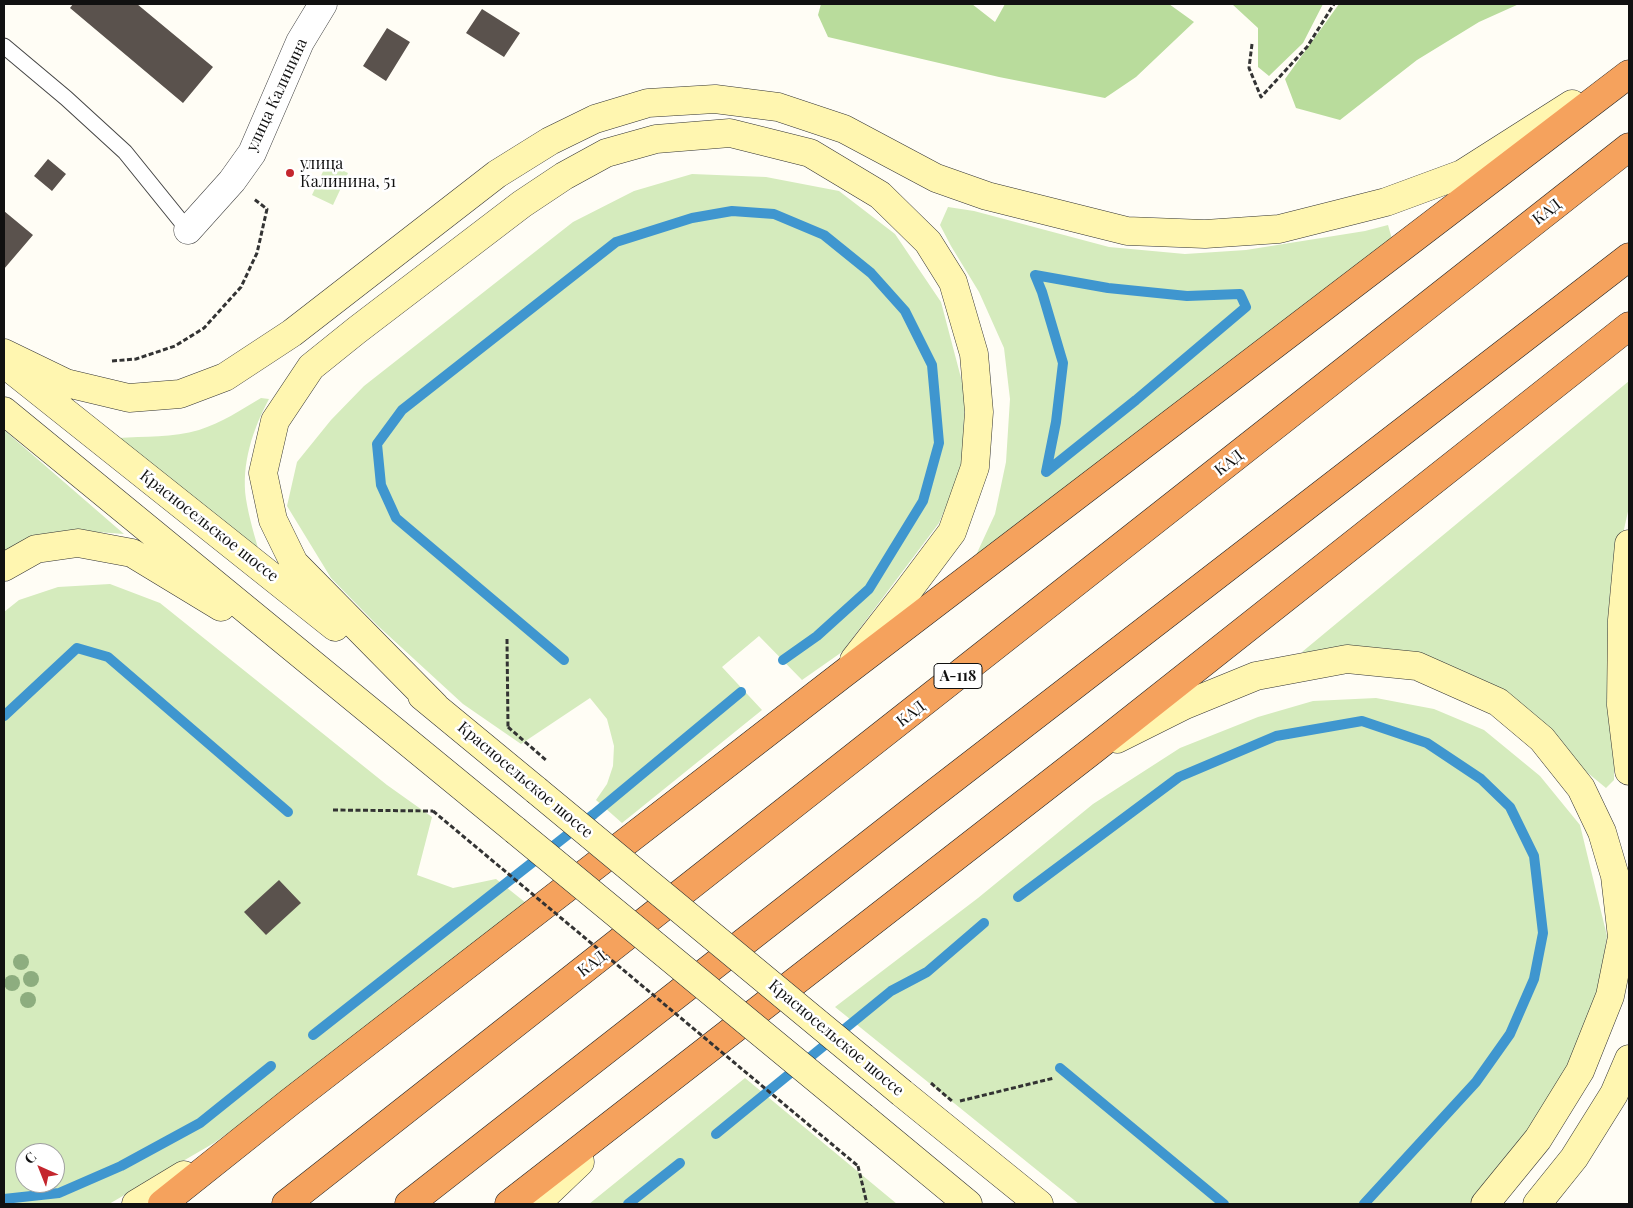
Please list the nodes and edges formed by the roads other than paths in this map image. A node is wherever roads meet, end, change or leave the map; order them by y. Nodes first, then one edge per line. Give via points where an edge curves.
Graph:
1 (323, 4) edge
2 (4, 46) edge
3 (1629, 66) edge
4 (1629, 74) edge
5 (1629, 148) edge
6 (188, 230) joint
7 (1629, 257) edge
8 (1629, 326) edge
9 (4, 353) edge
10 (4, 363) edge
11 (4, 411) edge
12 (1629, 544) edge
13 (4, 567) edge
14 (308, 660) junction
15 (843, 674) junction
16 (435, 706) junction
17 (1094, 750) junction
18 (1629, 771) edge
19 (1629, 1059) edge
20 (654, 1090) junction
21 (290, 1102) junction
22 (981, 1156) junction
23 (913, 1158) junction
24 (136, 1204) edge
25 (162, 1204) edge
26 (286, 1204) edge
27 (409, 1204) edge
28 (509, 1204) edge
29 (536, 1204) edge
30 (954, 1204) edge
31 (968, 1204) edge
32 (1040, 1204) edge
33 (1054, 1204) edge
34 (1485, 1204) edge
35 (1537, 1204) edge

1 - 6 street, улица Калинина via 300,42 252,152 232,181
2 - 6 lane via 125,152
3 - 9 main road via 1462,174 1386,202 1279,229 1205,234 1127,231 987,196 936,178 844,129 778,108 715,99 648,102 595,119 550,141 497,174 292,333 225,377 180,394 129,398 66,383
4 - 15 highway
5 - 26 highway, КАД / А-118
7 - 27 highway
8 - 17 highway
10 - 16 main road, Красносельское шоссе
11 - 14 main road
12 - 18 main road via 1622,620 1621,705
13 - 14 main road via 36,549 78,542 132,553
14 - 23 main road, bridge
15 - 16 main road via 952,532 975,467 979,412 974,354 953,282 928,242 880,195 810,153 730,133 665,138 606,153 522,204 311,367 275,421 263,473 273,520 294,563
15 - 21 highway
16 - 22 main road, Красносельское шоссе, bridge
17 - 20 highway
17 - 34 main road via 1185,705 1256,676 1347,659 1417,666 1498,702 1542,738 1581,788 1602,832 1615,876 1622,937 1610,996 1580,1071 1538,1139
19 - 35 main road via 1614,1094 1574,1158
20 - 28 highway
20 - 29 main road
21 - 24 main road via 184,1176
21 - 25 highway
22 - 32 main road, Красносельское шоссе
22 - 33 main road
23 - 30 main road
23 - 31 main road

